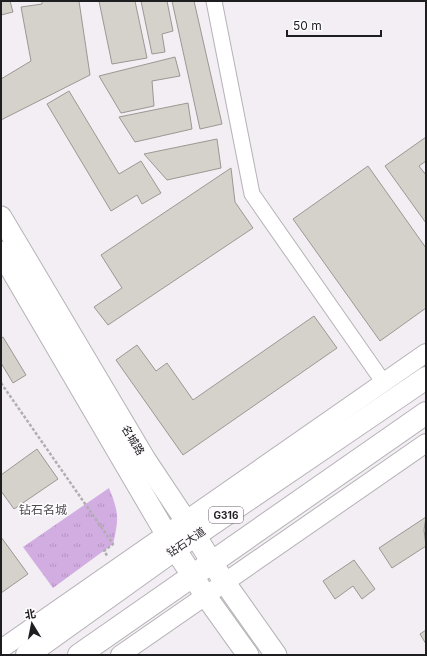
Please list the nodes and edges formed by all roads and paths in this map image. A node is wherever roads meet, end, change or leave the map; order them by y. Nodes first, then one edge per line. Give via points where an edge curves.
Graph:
1 (214, 1) edge
2 (1, 217) edge
3 (1, 252) edge
4 (426, 353) edge
5 (426, 378) edge
6 (1, 383) edge
7 (391, 390) junction
8 (420, 418) edge
9 (426, 442) edge
10 (191, 529) junction
11 (171, 542) junction
12 (212, 562) junction
13 (116, 569) junction
14 (193, 576) junction
15 (224, 583) junction
16 (205, 596) junction
17 (1, 649) edge
18 (27, 655) edge
19 (79, 655) edge
20 (120, 655) edge
21 (248, 655) edge
22 (276, 655) edge

1 - 7 street via 252,194
2 - 10 main road, 名城路 via 146,462
3 - 11 main road, 名城路
4 - 7 street
5 - 7 highway, 钻石大道 / G316
6 - 13 path via 113,544 104,551
7 - 10 highway, 钻石大道 / G316
8 - 9 street
8 - 12 highway, G316
9 - 15 street
10 - 11 highway, 钻石大道 / G316
10 - 12 main road, 名城路
11 - 13 street
11 - 14 main road, 名城路
11 - 18 highway, 钻石大道 / G316
12 - 14 highway, G316
12 - 15 main road, 名城路
13 - 17 street
14 - 16 main road, 名城路
14 - 19 highway, G316
15 - 16 street
15 - 22 main road, 名城路
16 - 20 street
16 - 21 main road, 名城路

